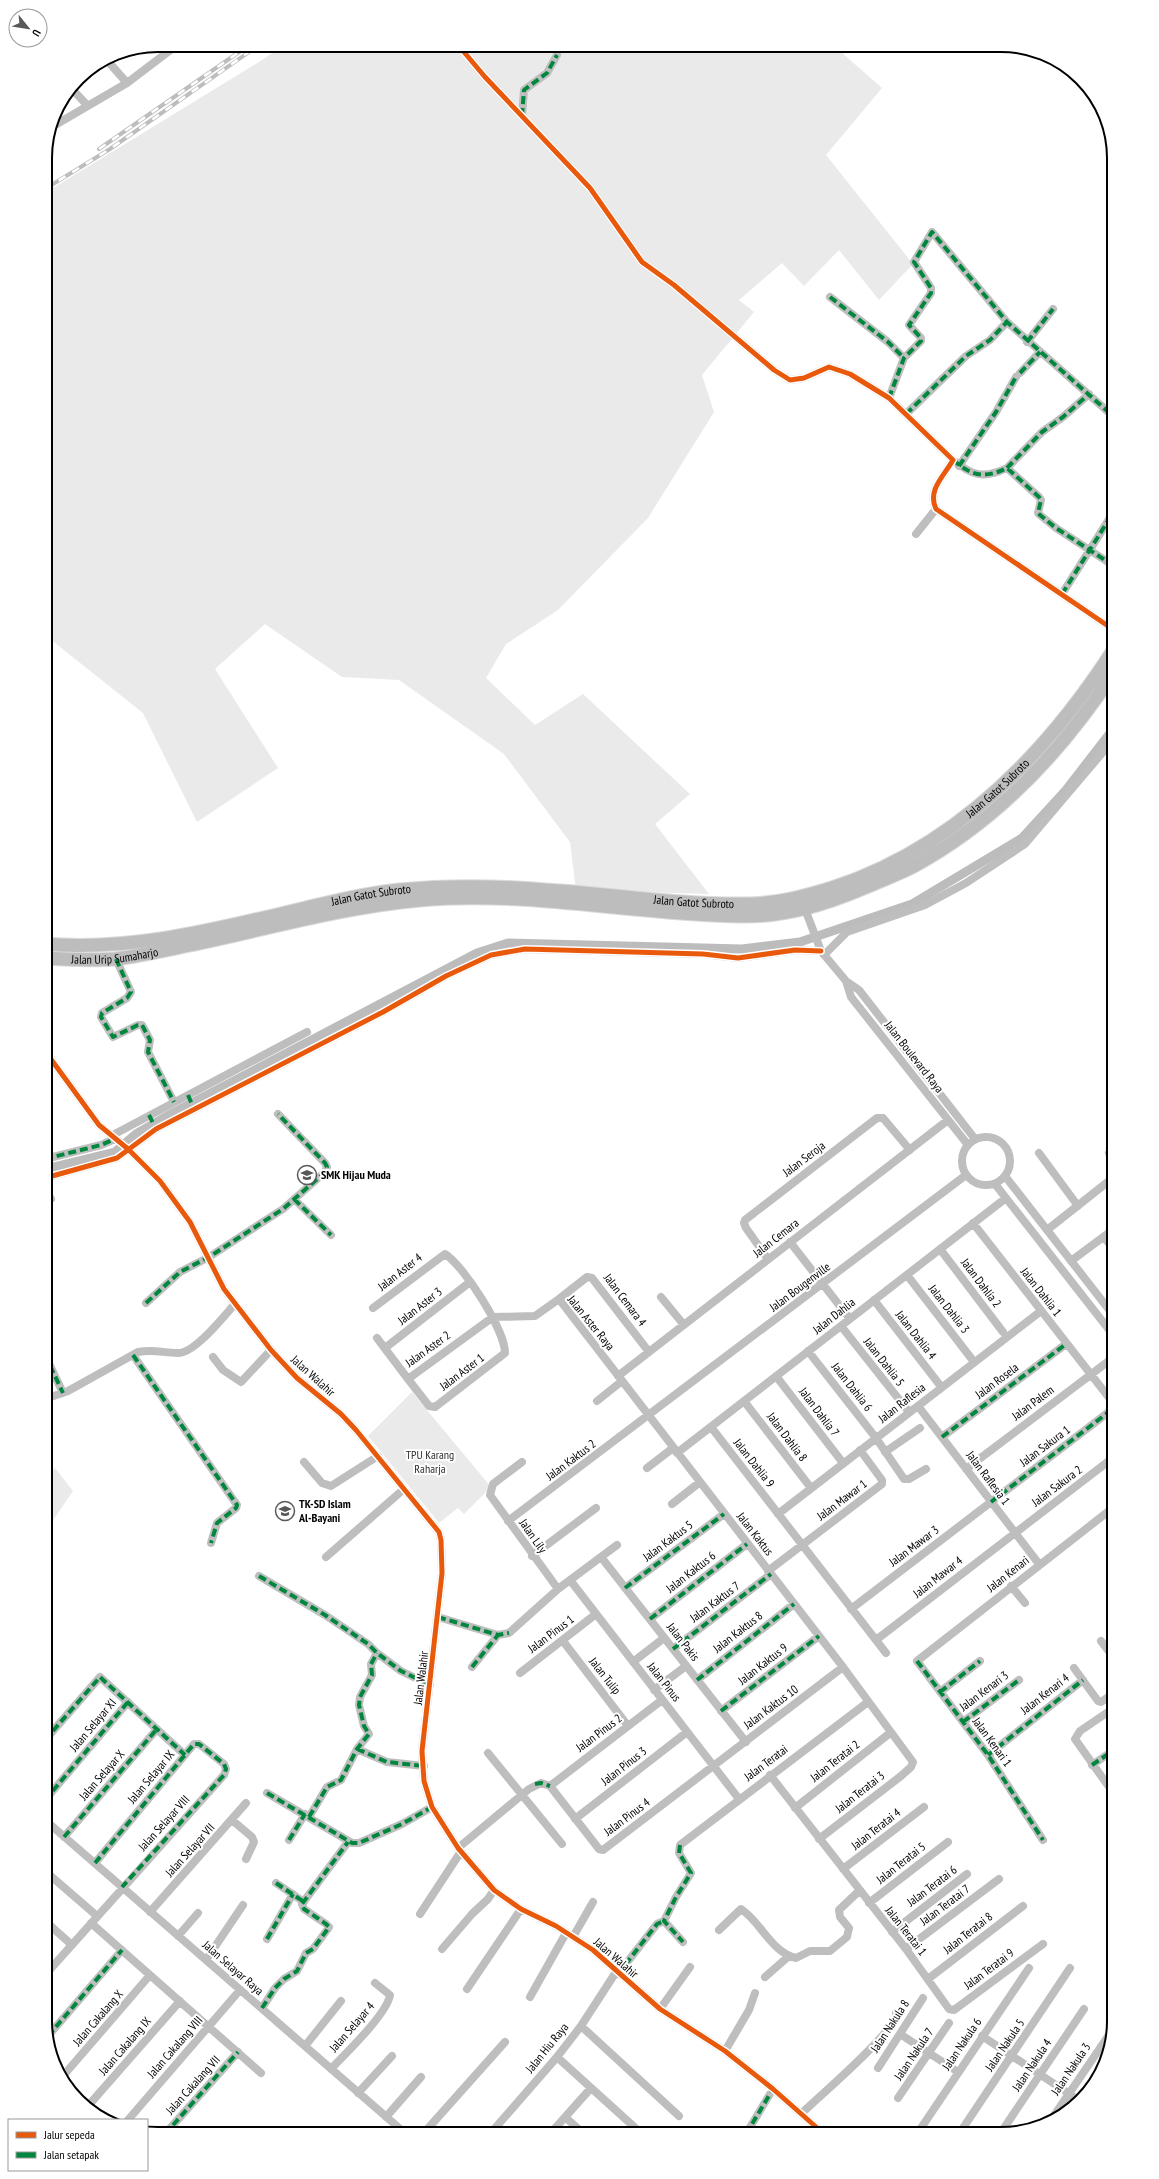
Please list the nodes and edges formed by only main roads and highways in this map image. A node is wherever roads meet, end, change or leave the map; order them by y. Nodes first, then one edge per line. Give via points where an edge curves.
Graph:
1 (1107, 660) edge
2 (1107, 682) edge
3 (183, 941) junction
4 (52, 944) edge
5 (52, 958) edge

1 - 3 highway, Jalan Gatot Subroto via 1048,738 1024,764 972,811 908,856 852,881 804,897 774,903 744,904 665,901 544,889 422,888 358,896
2 - 3 highway, Jalan Gatot Subroto via 1069,734 1034,773 982,821 912,867 805,910 743,916 491,898 423,899 360,907
3 - 4 highway, Jalan Urip Sumaharjo via 100,946
3 - 5 highway, Jalan Urip Sumaharjo via 116,958

